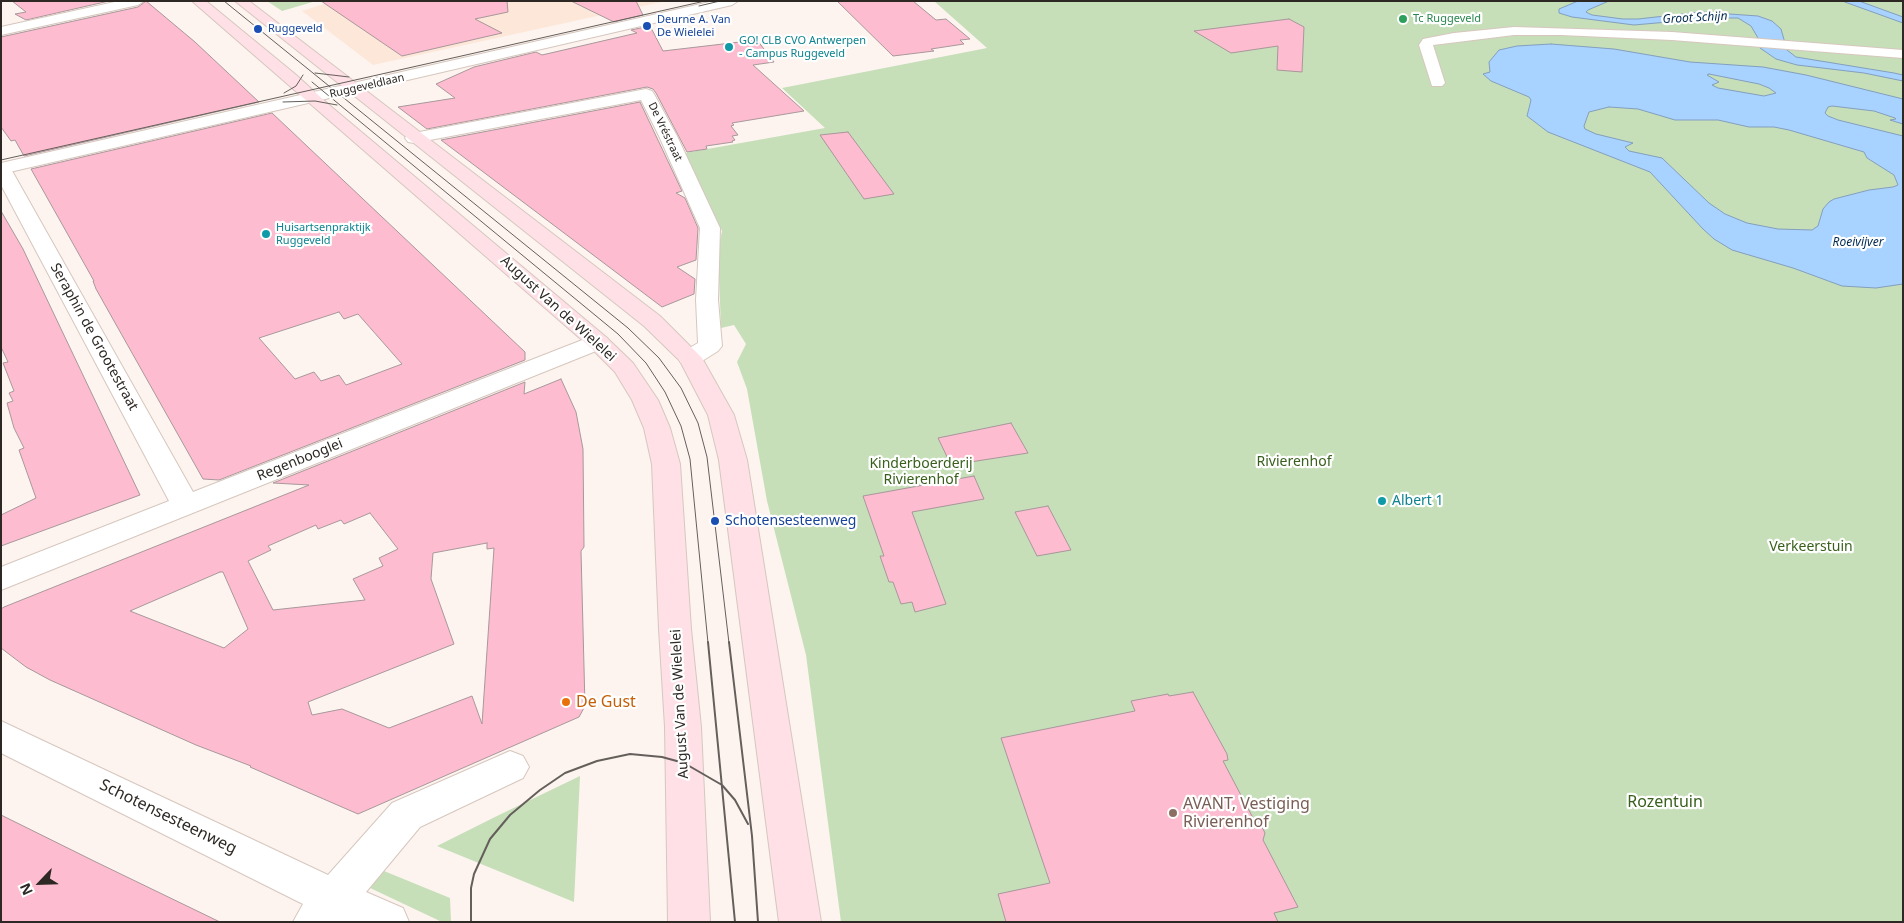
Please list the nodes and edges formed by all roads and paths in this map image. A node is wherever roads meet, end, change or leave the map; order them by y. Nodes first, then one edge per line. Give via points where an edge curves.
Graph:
1 (138, 1) edge
2 (198, 1) edge
3 (241, 1) edge
4 (692, 1) edge
5 (732, 1) edge
6 (1, 31) edge
7 (1903, 54) edge
8 (1437, 83) dead end
9 (347, 84) junction
10 (307, 93) junction
11 (414, 138) junction
12 (2, 164) edge
13 (598, 342) junction
14 (690, 358) junction
15 (186, 505) junction
16 (1, 578) edge
17 (1, 736) edge
18 (510, 767) dead end
19 (798, 908) edge
20 (324, 910) edge
21 (388, 922) edge
22 (689, 922) edge

1 - 6 street
2 - 10 main road, August Van de Wielelei
3 - 9 main road
4 - 9 street, Ruggeveldlaan
5 - 9 street, Ruggeveldlaan via 460,63
7 - 8 street via 1672,36 1514,31 1433,40 1426,45
9 - 10 street, Ruggeveldlaan
9 - 11 main road
10 - 12 street, Ruggeveldlaan
10 - 13 main road, August Van de Wielelei
11 - 14 main road via 652,322
11 - 14 street, De Vréstraat via 646,94 710,228 707,300 710,346
12 - 15 street, Seraphin de Grootestraat
13 - 15 street, Regenbooglei
13 - 22 main road, August Van de Wielelei via 624,368 645,400 657,428 666,464 683,727
14 - 19 main road via 721,415 733,460
15 - 16 street, Regenbooglei
17 - 20 street, Schotensesteenweg
18 - 20 street via 406,815
20 - 21 street, Schotensesteenweg

